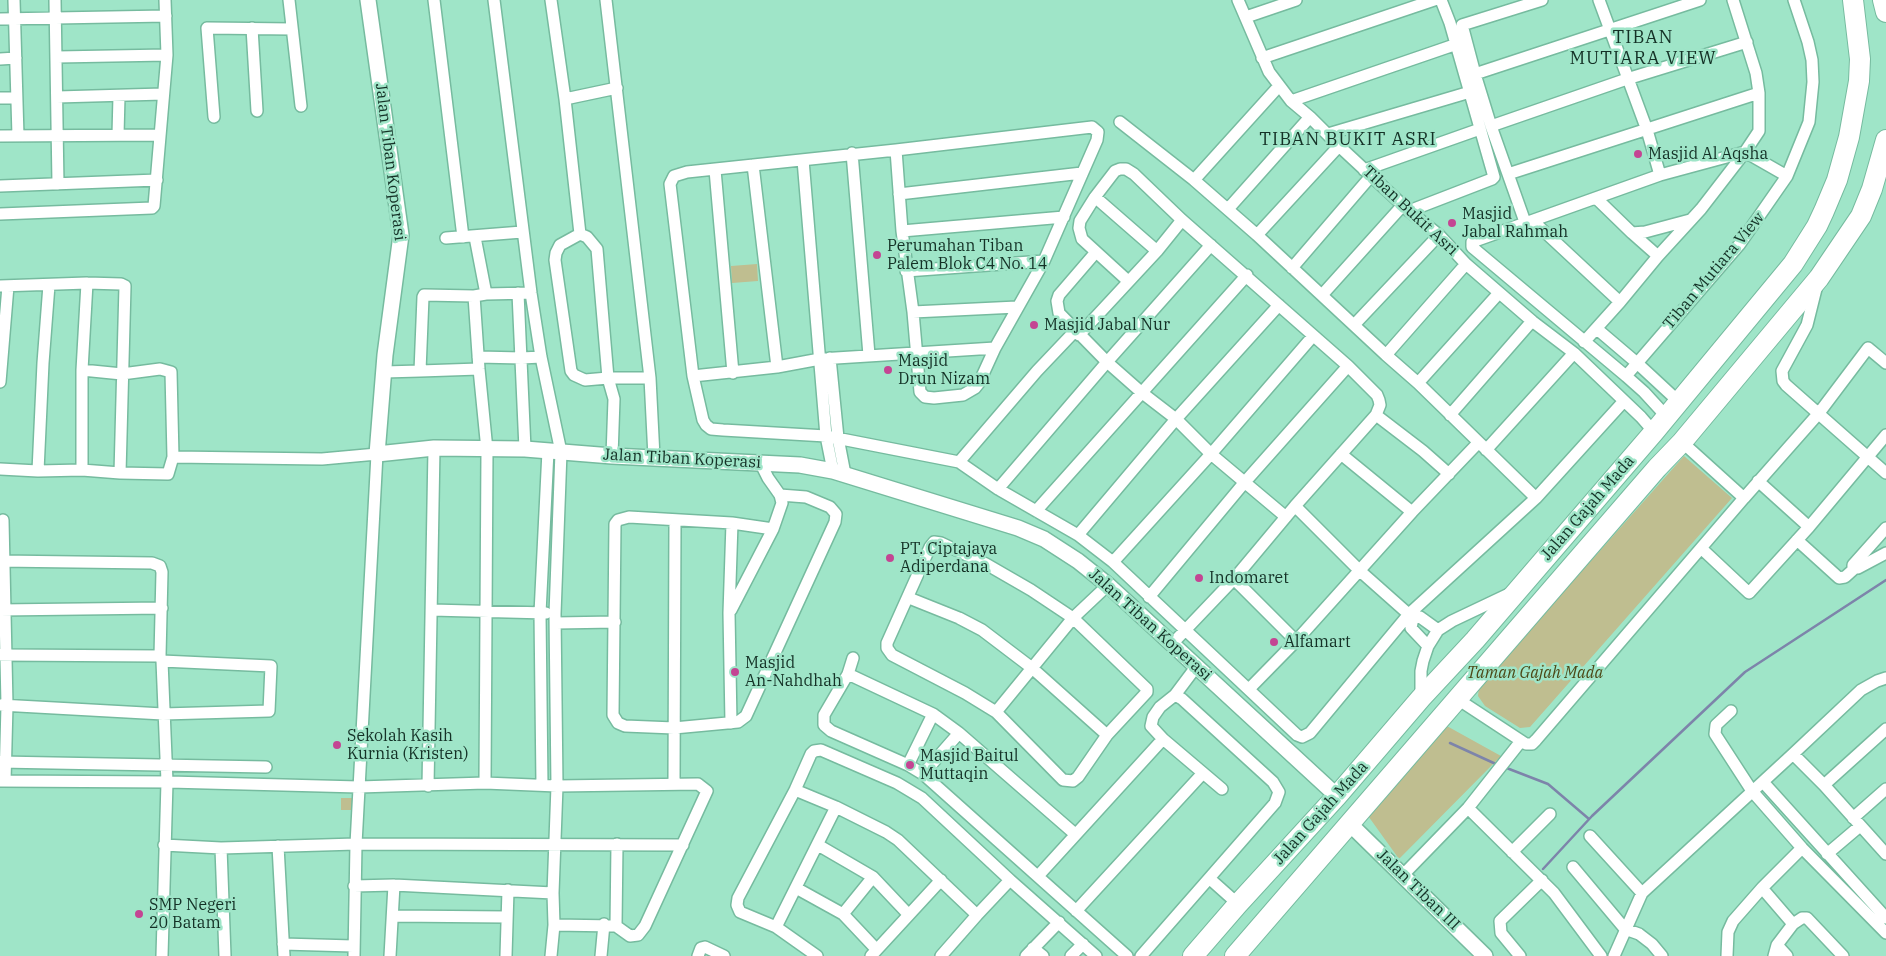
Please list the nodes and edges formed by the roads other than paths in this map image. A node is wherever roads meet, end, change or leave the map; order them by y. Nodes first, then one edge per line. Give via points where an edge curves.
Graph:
1 (14, 0) edge
2 (55, 0) edge
3 (289, 0) edge
4 (368, 0) edge
5 (434, 0) edge
6 (494, 0) edge
7 (551, 0) edge
8 (606, 0) edge
9 (1238, 0) edge
10 (1296, 0) edge
11 (1434, 0) edge
12 (1440, 0) edge
13 (1542, 0) edge
14 (1599, 0) edge
15 (1700, 0) edge
16 (1733, 0) edge
17 (1794, 0) edge
18 (1853, 0) edge
19 (1883, 0) edge
20 (163, 5) edge
21 (1886, 12) edge
22 (1246, 17) junction
23 (15, 18) junction
24 (55, 18) junction
25 (0, 19) edge
26 (252, 28) junction
27 (292, 28) junction
28 (1610, 30) junction
29 (1747, 42) junction
30 (1457, 44) junction
31 (167, 55) junction
32 (57, 57) junction
33 (16, 58) junction
34 (1262, 58) junction
35 (0, 59) edge
36 (1475, 74) junction
37 (1627, 79) junction
38 (1279, 86) junction
39 (617, 88) junction
40 (1470, 92) junction
41 (1759, 93) junction
42 (164, 94) junction
43 (119, 96) junction
44 (0, 98) edge
45 (16, 98) junction
46 (58, 98) junction
47 (565, 99) junction
48 (1292, 101) junction
49 (301, 106) dead end
50 (257, 111) dead end
51 (214, 117) dead end
52 (1310, 117) junction
53 (1120, 122) dead end
54 (1486, 127) junction
55 (1647, 130) junction
56 (1328, 134) junction
57 (118, 135) junction
58 (160, 135) junction
59 (0, 136) edge
60 (18, 136) junction
61 (58, 136) junction
62 (1886, 140) edge
63 (1339, 146) junction
64 (896, 150) junction
65 (1745, 152) junction
66 (852, 153) junction
67 (803, 160) junction
68 (754, 165) junction
69 (715, 170) junction
70 (1368, 173) junction
71 (1082, 174) junction
72 (1508, 174) junction
73 (1660, 175) junction
74 (1787, 176) junction
75 (158, 180) junction
76 (1194, 180) junction
77 (58, 184) junction
78 (0, 186) edge
79 (1879, 186) edge
80 (899, 194) junction
81 (1095, 197) junction
82 (1597, 198) junction
83 (1406, 208) junction
84 (1228, 209) junction
85 (0, 214) edge
86 (1064, 217) junction
87 (1182, 220) junction
88 (1692, 220) junction
89 (1529, 222) junction
90 (902, 231) junction
91 (522, 232) junction
92 (1632, 233) junction
93 (580, 234) junction
94 (1257, 235) junction
95 (1439, 235) junction
96 (469, 237) junction
97 (446, 238) dead end
98 (1211, 245) junction
99 (1157, 251) junction
100 (1096, 252) junction
101 (1658, 256) junction
102 (1044, 261) junction
103 (1466, 264) junction
104 (1292, 268) junction
105 (906, 271) junction
106 (1247, 275) junction
107 (1819, 278) junction
108 (1128, 281) junction
109 (87, 284) junction
110 (49, 285) junction
111 (4, 286) edge
112 (518, 293) junction
113 (531, 293) junction
114 (1499, 293) junction
115 (486, 294) junction
116 (474, 296) junction
117 (1322, 296) junction
118 (1620, 302) junction
119 (1279, 305) junction
120 (1017, 307) junction
121 (912, 312) junction
122 (1532, 321) junction
123 (1354, 325) junction
124 (1597, 329) junction
125 (1077, 332) junction
126 (1313, 336) junction
127 (1584, 342) junction
128 (1, 343) edge
129 (995, 348) junction
130 (1574, 353) junction
131 (916, 354) junction
132 (869, 355) junction
133 (1386, 355) junction
134 (478, 357) junction
135 (541, 357) junction
136 (522, 358) junction
137 (825, 358) junction
138 (1107, 362) junction
139 (1637, 363) junction
140 (1886, 363) edge
141 (1348, 366) junction
142 (778, 367) junction
143 (478, 369) junction
144 (82, 370) junction
145 (420, 371) junction
146 (384, 372) junction
147 (733, 373) junction
148 (122, 374) junction
149 (693, 376) junction
150 (1626, 376) junction
151 (608, 378) junction
152 (650, 378) junction
153 (0, 380) edge
154 (1418, 383) junction
155 (1141, 392) junction
156 (1624, 401) junction
157 (1666, 407) junction
158 (1819, 413) junction
159 (1376, 415) junction
160 (1450, 415) junction
161 (1176, 418) junction
162 (1647, 425) junction
163 (1886, 435) edge
164 (826, 436) junction
165 (838, 438) junction
166 (1682, 442) junction
167 (1482, 447) junction
168 (434, 448) junction
169 (525, 449) junction
170 (487, 450) junction
171 (554, 452) junction
172 (377, 454) junction
173 (1211, 454) junction
174 (1341, 454) junction
175 (612, 456) junction
176 (172, 457) junction
177 (654, 457) junction
178 (1868, 457) junction
179 (959, 462) junction
180 (761, 464) junction
181 (0, 469) edge
182 (82, 470) junction
183 (38, 471) junction
184 (120, 473) junction
185 (839, 473) junction
186 (1886, 473) edge
187 (1449, 474) junction
188 (1758, 481) junction
189 (1244, 483) junction
190 (998, 489) junction
191 (780, 495) junction
192 (1536, 498) junction
193 (1744, 498) junction
194 (1295, 506) junction
195 (1036, 511) junction
196 (1412, 512) junction
197 (1286, 516) junction
198 (3, 520) dead end
199 (675, 521) junction
200 (732, 524) junction
201 (1809, 527) junction
202 (1886, 528) edge
203 (773, 529) junction
204 (1078, 535) junction
205 (1797, 540) junction
206 (1702, 549) junction
207 (1886, 553) edge
208 (2, 562) edge
209 (1113, 562) junction
210 (1855, 568) junction
211 (1360, 571) junction
212 (1234, 579) junction
213 (1108, 585) junction
214 (1520, 588) junction
215 (1149, 597) junction
216 (909, 598) junction
217 (162, 608) junction
218 (3, 610) edge
219 (432, 610) junction
220 (487, 611) junction
221 (540, 614) junction
222 (729, 614) junction
223 (1411, 616) junction
224 (556, 618) junction
225 (1073, 618) junction
226 (615, 622) junction
227 (1438, 630) junction
228 (1185, 631) junction
229 (1475, 640) junction
230 (1296, 641) junction
231 (1172, 644) junction
232 (1428, 646) junction
233 (3, 655) edge
234 (1494, 656) junction
235 (853, 658) dead end
236 (161, 659) junction
237 (1196, 667) junction
238 (1032, 668) junction
239 (848, 674) junction
240 (1886, 678) edge
241 (1249, 690) junction
242 (1175, 695) junction
243 (1420, 698) junction
244 (1459, 700) junction
245 (4, 705) edge
246 (996, 712) junction
247 (1731, 712) dead end
248 (163, 714) junction
249 (933, 714) junction
250 (731, 723) junction
251 (674, 728) junction
252 (1886, 729) edge
253 (959, 733) junction
254 (1108, 735) junction
255 (1163, 739) junction
256 (1521, 741) junction
257 (1793, 754) junction
258 (2, 762) edge
259 (166, 765) junction
260 (908, 765) junction
261 (266, 767) dead end
262 (1203, 773) junction
263 (923, 774) junction
264 (2, 781) edge
265 (167, 782) junction
266 (1763, 782) junction
267 (485, 783) junction
268 (674, 784) junction
269 (542, 785) junction
270 (1824, 785) junction
271 (428, 786) junction
272 (557, 786) junction
273 (359, 787) junction
274 (1222, 789) dead end
275 (1886, 789) edge
276 (796, 790) junction
277 (1752, 791) junction
278 (1337, 796) junction
279 (836, 807) junction
280 (1468, 808) junction
281 (1550, 814) dead end
282 (1857, 822) junction
283 (1350, 825) junction
284 (1075, 834) junction
285 (1590, 836) dead end
286 (1881, 843) edge
287 (356, 844) junction
288 (555, 844) junction
289 (617, 844) junction
290 (818, 844) junction
291 (164, 845) junction
292 (683, 845) junction
293 (278, 846) junction
294 (221, 848) junction
295 (1802, 848) junction
296 (1512, 852) junction
297 (1827, 854) junction
298 (1886, 854) edge
299 (1573, 867) dead end
300 (1038, 876) junction
301 (1402, 876) junction
302 (873, 877) junction
303 (1210, 879) junction
304 (941, 880) junction
305 (1010, 880) junction
306 (1542, 880) junction
307 (394, 885) junction
308 (354, 886) junction
309 (796, 888) junction
310 (1762, 888) junction
311 (508, 890) junction
312 (553, 893) junction
313 (1642, 893) junction
314 (1238, 904) junction
315 (1076, 911) junction
316 (843, 914) junction
317 (908, 914) junction
318 (977, 915) junction
319 (393, 916) junction
320 (507, 917) junction
321 (1886, 918) edge
322 (1059, 922) junction
323 (604, 924) junction
324 (1793, 924) junction
325 (554, 925) junction
326 (616, 926) junction
327 (776, 927) junction
328 (1625, 929) junction
329 (1886, 932) edge
330 (1083, 944) junction
331 (283, 950) edge
332 (353, 951) edge
333 (1776, 951) edge
334 (1030, 952) edge
335 (874, 953) edge
336 (162, 956) edge
337 (225, 956) edge
338 (390, 956) edge
339 (506, 956) edge
340 (551, 956) edge
341 (601, 956) edge
342 (698, 956) edge
343 (724, 956) edge
344 (817, 956) edge
345 (941, 956) edge
346 (1043, 956) edge
347 (1071, 956) edge
348 (1096, 956) edge
349 (1127, 956) edge
350 (1141, 956) edge
351 (1193, 956) edge
352 (1236, 956) edge
353 (1485, 956) edge
354 (1520, 956) edge
355 (1601, 956) edge
356 (1614, 956) edge
357 (1662, 956) edge
358 (1728, 956) edge
359 (1787, 956) edge
360 (1843, 956) edge

1 - 23 street
2 - 24 street
3 - 27 street
4 - 146 street, Jalan Tiban Koperasi via 401,235
5 - 96 street
6 - 91 street
7 - 47 street
8 - 39 street
9 - 22 street, Tiban Bukit Asri
10 - 22 street
11 - 34 street
12 - 30 street
13 - 36 street via 1462,25
14 - 28 street
15 - 28 street
16 - 29 street
17 - 74 street, Tiban Mutiara View via 1808,42 1813,82 1809,122
18 - 157 highway, Jalan Gajah Mada via 1859,81 1842,166 1828,203 1793,264
19 - 21 highway
20 - 24 street
20 - 31 street
22 - 34 street, Tiban Bukit Asri
23 - 24 street
23 - 25 street
23 - 33 street
24 - 32 street
26 - 27 street
26 - 50 street
26 - 51 street via 207,28
27 - 49 street
28 - 36 street
28 - 37 street
29 - 37 street
29 - 41 street
30 - 40 street
30 - 48 street
31 - 32 street
31 - 42 street
32 - 46 street
33 - 35 street
33 - 45 street
34 - 38 street, Tiban Bukit Asri
36 - 54 street
37 - 54 street
37 - 55 street
38 - 48 street, Tiban Bukit Asri
38 - 76 street
39 - 47 street
39 - 152 street
40 - 54 street
40 - 56 street
41 - 55 street
41 - 65 street via 1759,131
42 - 43 street
42 - 58 street
43 - 46 street
43 - 57 street
44 - 45 street
45 - 60 street
46 - 61 street
47 - 93 street
48 - 52 street, Tiban Bukit Asri
52 - 56 street, Tiban Bukit Asri
52 - 84 street
53 - 76 street
54 - 70 street
54 - 72 street
54 - 83 street via 1494,174 1492,180
55 - 72 street
55 - 73 street
56 - 63 street, Tiban Bukit Asri
57 - 58 street
57 - 61 street
58 - 75 street
59 - 60 street
60 - 61 street
61 - 77 street
62 - 79 highway, Jalan Gajah Mada
63 - 70 street, Tiban Bukit Asri
63 - 94 street
64 - 66 street
64 - 71 street via 1092,126 1098,136
64 - 80 street
65 - 73 street
65 - 74 street
65 - 88 street
66 - 67 street
66 - 132 street
67 - 68 street
67 - 137 street
68 - 69 street
68 - 142 street
69 - 147 street
69 - 149 street via 678,174 670,184
70 - 83 street, Tiban Bukit Asri
70 - 104 street
71 - 80 street
71 - 86 street
72 - 89 street
73 - 82 street
74 - 139 street, Tiban Mutiara View via 1739,245
75 - 77 street
75 - 85 street via 156,202 152,208
76 - 84 street
77 - 78 street
79 - 107 highway, Jalan Gajah Mada
80 - 90 street
81 - 87 street via 1115,171 1126,169
81 - 99 street
81 - 100 street via 1080,220 1079,228 1082,239
82 - 89 street
82 - 92 street
83 - 95 street, Tiban Bukit Asri
83 - 117 street
84 - 94 street
86 - 90 street
86 - 102 street
87 - 98 street
87 - 99 street
88 - 92 street
88 - 101 street
89 - 118 street
89 - 127 street via 1472,242 1472,247
90 - 105 street
91 - 96 street
91 - 113 street
92 - 101 street
93 - 151 street via 587,237 596,249
93 - 151 street via 560,246 556,253 571,371 585,380
94 - 104 street
95 - 103 street, Tiban Bukit Asri
95 - 123 street
96 - 97 street
96 - 115 street
98 - 106 street
98 - 138 street
99 - 108 street
100 - 108 street
100 - 125 street via 1057,301 1059,313
101 - 118 street
102 - 105 street
102 - 120 street
103 - 114 street, Tiban Bukit Asri
103 - 133 street
104 - 117 street
105 - 121 street
106 - 119 street
106 - 155 street
107 - 158 street via 1807,326 1782,371 1786,385
107 - 166 highway, Jalan Gajah Mada
108 - 125 street
109 - 110 street
109 - 144 street
109 - 148 street via 124,286
110 - 111 street
110 - 183 street
111 - 128 street
112 - 113 street
112 - 115 street
112 - 136 street
113 - 135 street
114 - 122 street, Tiban Bukit Asri
114 - 154 street
115 - 116 street
116 - 134 street
116 - 145 street via 423,297
117 - 123 street
118 - 124 street
119 - 126 street
119 - 161 street
120 - 121 street
120 - 129 street
121 - 131 street
122 - 130 street, Tiban Bukit Asri
122 - 160 street
123 - 133 street
124 - 127 street
124 - 139 street
125 - 138 street
125 - 179 street via 1037,371
126 - 141 street
126 - 173 street
127 - 150 street
128 - 153 street
129 - 131 street
129 - 131 street via 976,388 963,395 934,398 925,397 920,392
130 - 156 street, Tiban Bukit Asri
130 - 167 street
131 - 132 street
132 - 137 street
133 - 154 street
134 - 136 street
134 - 143 street
135 - 136 street
135 - 171 street
136 - 169 street
137 - 142 street
137 - 164 street
137 - 165 street
138 - 155 street
138 - 190 street
139 - 150 street, Tiban Mutiara View
139 - 157 street
140 - 158 street via 1868,348
141 - 159 street via 1377,395 1380,406
141 - 189 street
142 - 147 street
143 - 145 street
143 - 170 street
144 - 148 street
144 - 182 street
145 - 146 street
146 - 172 street, Jalan Tiban Koperasi
147 - 149 street
148 - 176 street via 160,369 171,372
148 - 184 street
149 - 164 street via 703,420 712,429
150 - 157 street
151 - 152 street
151 - 175 street via 614,399
152 - 177 street
154 - 160 street
155 - 161 street
155 - 195 street
156 - 162 street, Tiban Bukit Asri
156 - 192 street
157 - 162 highway, Jalan Gajah Mada
158 - 178 street
158 - 188 street
159 - 174 street
159 - 187 street
160 - 167 street
161 - 173 street
161 - 204 street
162 - 214 highway, Jalan Gajah Mada
163 - 178 street
164 - 165 street
164 - 185 street
165 - 179 street
165 - 185 street
166 - 193 street
166 - 234 highway, Jalan Gajah Mada
167 - 187 street
167 - 192 street
168 - 170 street, Jalan Tiban Koperasi
168 - 172 street, Jalan Tiban Koperasi
168 - 219 street
169 - 170 street, Jalan Tiban Koperasi
169 - 171 street, Jalan Tiban Koperasi
170 - 220 street
171 - 175 street, Jalan Tiban Koperasi
171 - 221 street
171 - 224 street
172 - 176 street via 322,459
172 - 273 street
173 - 189 street
173 - 209 street
174 - 194 street
174 - 196 street
175 - 177 street, Jalan Tiban Koperasi
176 - 184 street via 166,475
177 - 180 street, Jalan Tiban Koperasi
178 - 186 street
178 - 201 street
179 - 190 street
180 - 185 street, Jalan Tiban Koperasi via 800,464
180 - 191 street
181 - 183 street
182 - 183 street
182 - 184 street
185 - 213 street, Jalan Tiban Koperasi via 1018,528 1044,539
187 - 196 street
188 - 193 street
188 - 201 street
189 - 197 street
189 - 215 street
190 - 195 street
191 - 203 street via 782,503
191 - 250 street via 806,497 830,507 836,514 836,522 746,716
192 - 223 street
193 - 206 street
194 - 197 street
194 - 211 street
195 - 204 street
196 - 211 street
197 - 212 street
198 - 208 street
199 - 200 street
199 - 226 street via 629,517 615,524
199 - 251 street
200 - 203 street
200 - 222 street
201 - 205 street
202 - 210 street via 1853,566
203 - 222 street
204 - 209 street
205 - 206 street via 1749,594
205 - 210 street via 1839,578
206 - 256 street via 1536,740 1529,744
207 - 210 street
208 - 217 street via 152,563 160,566 162,572
208 - 218 street
209 - 215 street
211 - 223 street
211 - 230 street
212 - 228 street
212 - 230 street
213 - 225 street
213 - 231 street, Jalan Tiban Koperasi
214 - 227 street
214 - 229 highway, Jalan Gajah Mada
215 - 228 street
216 - 225 street via 930,547 937,542 986,564
216 - 238 street via 973,624
216 - 246 street via 888,643 888,651
217 - 218 street
217 - 236 street
218 - 233 street
219 - 220 street
219 - 271 street
220 - 221 street
220 - 267 street
221 - 224 street
221 - 269 street
222 - 250 street
223 - 227 street via 1420,616
223 - 232 street via 1411,628
223 - 241 street via 1306,736 1291,731
224 - 226 street
224 - 272 street
225 - 238 street
225 - 254 street via 1147,692
226 - 251 street via 613,715 625,726
227 - 232 street
228 - 231 street
228 - 241 street
229 - 234 highway
229 - 243 highway, Jalan Gajah Mada
230 - 241 street
231 - 237 street, Jalan Tiban Koperasi
232 - 243 street via 1421,671
233 - 236 street
233 - 245 street
234 - 244 highway, Jalan Gajah Mada
235 - 239 street
236 - 248 street
236 - 248 street via 272,666 269,711
237 - 242 street
237 - 278 street, Jalan Tiban Koperasi
238 - 246 street
238 - 254 street
239 - 249 street
239 - 260 street via 824,715 824,725
240 - 257 street via 1861,690
242 - 255 street via 1160,707 1151,722
242 - 303 street via 1273,782 1279,792 1275,803
243 - 278 highway, Jalan Gajah Mada
244 - 256 street
244 - 283 highway, Jalan Gajah Mada
245 - 248 street
245 - 258 street
246 - 254 street via 1063,780 1073,781 1078,777
247 - 277 street via 1716,725 1715,734
248 - 259 street
249 - 253 street
249 - 260 street
250 - 251 street
251 - 268 street
252 - 270 street
253 - 263 street
253 - 284 street
255 - 262 street
255 - 284 street
256 - 280 street
257 - 266 street
257 - 270 street
258 - 259 street
258 - 264 street
259 - 261 street
259 - 265 street
260 - 263 street
262 - 274 street
262 - 315 street
263 - 300 street
264 - 265 street
265 - 273 street
265 - 291 street
266 - 277 street
266 - 297 street
267 - 269 street
267 - 271 street
268 - 272 street
268 - 292 street via 698,784 707,792
269 - 272 street
270 - 282 street
271 - 273 street
272 - 288 street
273 - 287 street
275 - 282 street
276 - 279 street
276 - 305 street via 811,754 821,750 914,792
276 - 327 street via 738,898 740,912
277 - 295 street
277 - 313 street
278 - 314 highway, Jalan Gajah Mada
279 - 290 street
279 - 304 street via 898,840
280 - 296 street
280 - 301 street
281 - 296 street
282 - 286 street
282 - 297 street
283 - 301 street, Jalan Tiban III
283 - 352 highway, Jalan Gajah Mada
284 - 300 street
285 - 313 street
286 - 298 street
287 - 288 street
287 - 293 street
287 - 308 street
288 - 289 street
288 - 312 street
289 - 292 street
289 - 326 street
290 - 302 street
290 - 309 street
291 - 294 street
291 - 336 street
292 - 326 street via 638,935 630,936
293 - 294 street
293 - 331 street
294 - 337 street
295 - 310 street
295 - 329 street
296 - 306 street
297 - 321 street
299 - 328 street
300 - 315 street
301 - 353 street, Jalan Tiban III
302 - 316 street
302 - 317 street
303 - 314 street
303 - 350 street
304 - 317 street
304 - 318 street
305 - 318 street
305 - 322 street
306 - 354 street via 1500,921 1502,933
306 - 355 street
307 - 308 street
307 - 311 street
307 - 319 street
308 - 332 street
309 - 316 street
309 - 327 street
310 - 324 street
310 - 358 street via 1730,927
311 - 312 street
311 - 320 street
312 - 325 street
313 - 328 street
314 - 351 highway, Jalan Gajah Mada
315 - 349 street
316 - 335 street
317 - 335 street
318 - 345 street
319 - 320 street
319 - 338 street
320 - 339 street
322 - 330 street
322 - 334 street
323 - 325 street
323 - 326 street
323 - 341 street
324 - 333 street
324 - 360 street via 1806,918
325 - 340 street
327 - 344 street
328 - 356 street
328 - 357 street via 1652,944
330 - 347 street
330 - 348 street
331 - 332 street
333 - 359 street
334 - 346 street
342 - 343 street via 704,947

